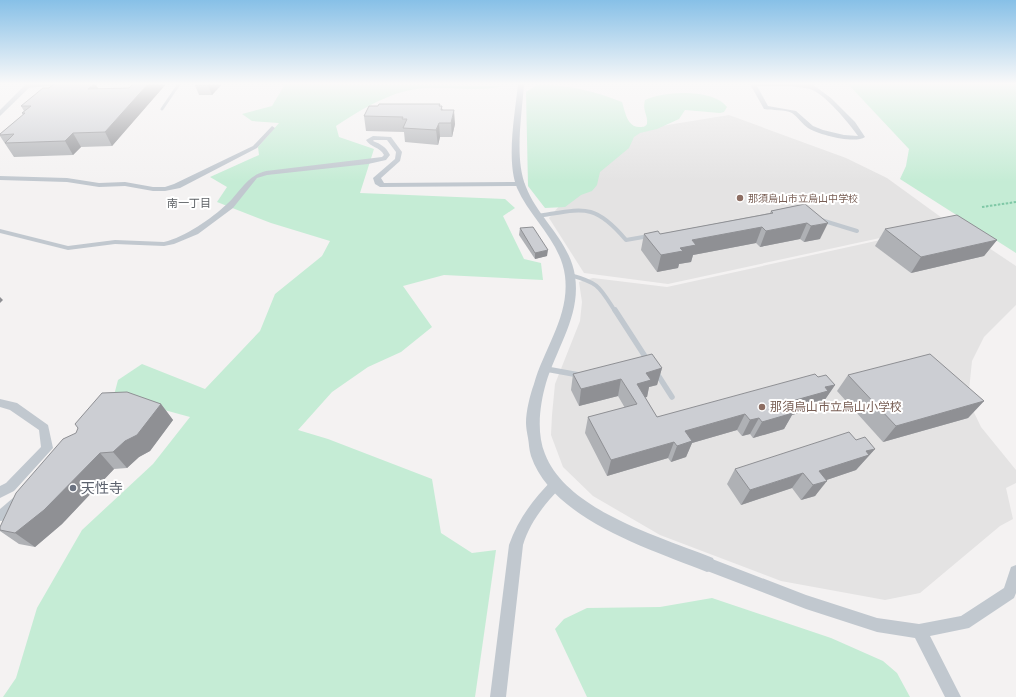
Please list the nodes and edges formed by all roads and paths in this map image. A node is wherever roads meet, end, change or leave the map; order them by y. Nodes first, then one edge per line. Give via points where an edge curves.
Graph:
1 (519, 117) edge
2 (801, 117) edge
3 (847, 117) edge
4 (272, 128) dead end
5 (0, 178) edge
6 (521, 184) junction
7 (1016, 202) edge
8 (982, 207) dead end
9 (538, 216) junction
10 (816, 218) edge
11 (0, 231) edge
12 (858, 231) dead end
13 (656, 234) edge
14 (570, 275) junction
15 (646, 358) junction
16 (639, 360) edge
17 (546, 369) junction
18 (584, 373) edge
19 (672, 397) dead end
20 (0, 403) edge
21 (556, 484) junction
22 (5, 489) edge
23 (26, 492) edge
24 (0, 500) edge
25 (0, 515) edge
26 (707, 564) joint
27 (1016, 572) edge
28 (919, 631) junction
29 (498, 697) edge
30 (953, 697) edge

1 - 6 street via 517,162
2 - 3 street via 811,127 824,132 862,137
4 - 5 street via 255,147 177,186 165,189 66,180
6 - 9 street
6 - 11 street via 383,184 378,182 377,178 398,160 399,152 389,138 373,138 370,142 386,151 384,159 266,173 255,177 230,206 195,232 174,242 115,242 68,248
7 - 8 path
9 - 13 lane via 570,211 593,212 608,220 626,240
9 - 14 street via 561,253
10 - 12 lane
14 - 15 lane via 592,281 599,286
14 - 17 street via 566,315
15 - 16 lane
15 - 19 lane
17 - 18 lane via 568,374
17 - 21 street via 535,403 532,423 535,448 544,470
20 - 22 street via 13,406 44,428 47,448
21 - 26 street via 580,506 611,525
21 - 29 street via 532,510 521,527 516,545
22 - 24 street
23 - 25 street via 4,515
26 - 28 street via 806,602 877,625
27 - 28 street via 1009,593 964,623
28 - 30 street

